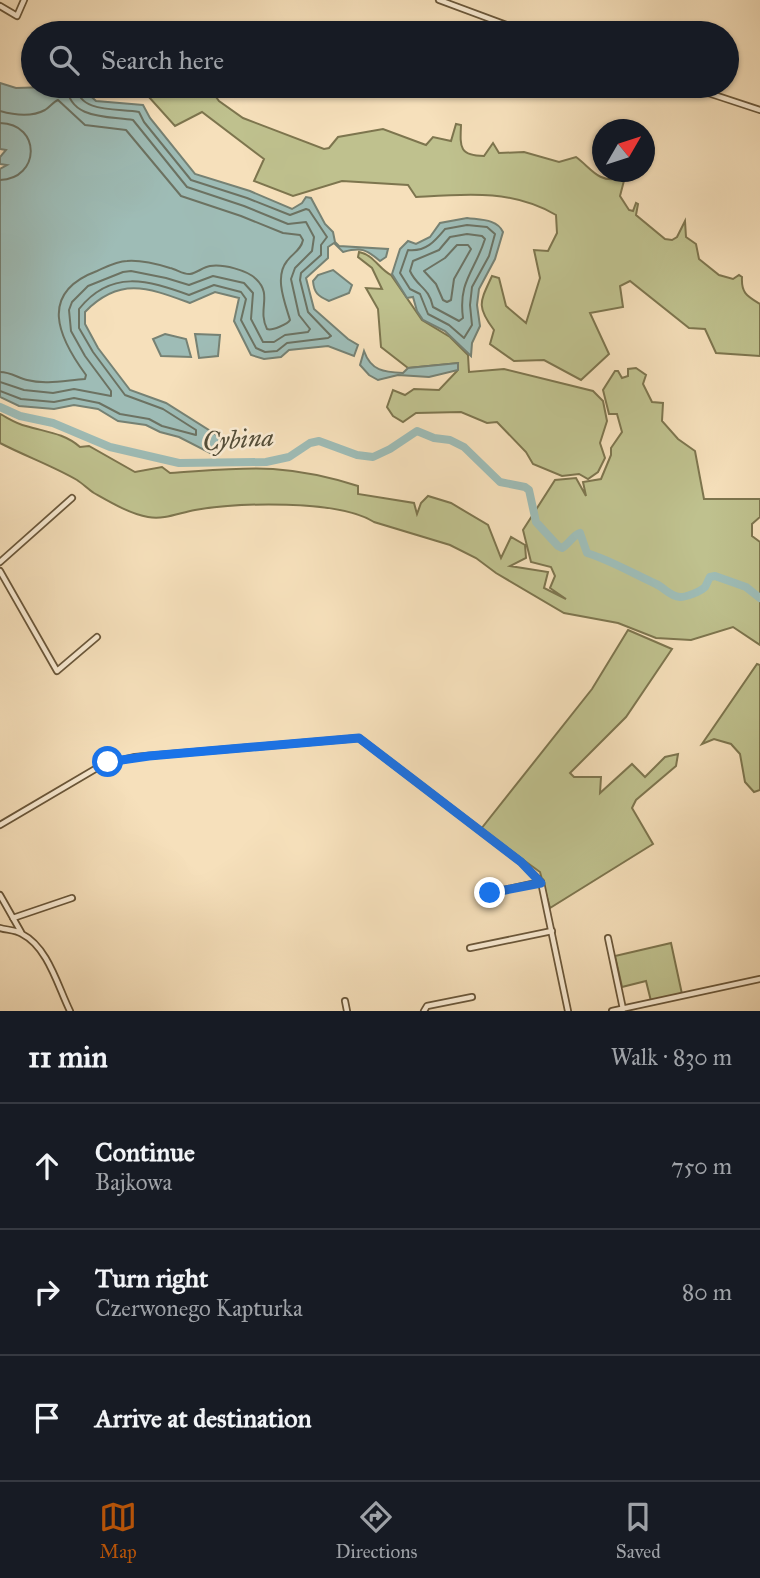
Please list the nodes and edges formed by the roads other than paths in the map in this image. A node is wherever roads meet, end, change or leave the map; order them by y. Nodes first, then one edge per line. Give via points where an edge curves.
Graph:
1 (24, 0) edge
2 (439, 0) edge
3 (0, 6) edge
4 (496, 21) edge
5 (724, 98) edge
6 (760, 110) edge
7 (72, 498) dead end
8 (0, 561) edge
9 (0, 571) edge
10 (97, 638) dead end
11 (0, 825) edge
12 (541, 883) junction
13 (490, 893) dead end
14 (0, 895) edge
15 (72, 898) dead end
16 (13, 918) junction
17 (0, 928) edge
18 (552, 931) junction
19 (21, 933) junction
20 (608, 938) dead end
21 (470, 948) dead end
22 (760, 979) edge
23 (472, 997) dead end
24 (345, 1001) dead end
25 (623, 1009) junction
26 (70, 1011) edge
27 (347, 1011) edge
28 (424, 1011) edge
29 (568, 1011) edge
30 (612, 1011) edge

1 - 3 street via 17,16
2 - 4 street
5 - 6 street
7 - 8 street
9 - 10 street via 57,671
11 - 12 street via 114,761 354,737 529,869
12 - 13 street
12 - 18 street
14 - 16 street
15 - 16 street
16 - 19 street
17 - 19 street
18 - 21 street
18 - 29 street
19 - 26 street via 46,959
20 - 25 street
22 - 25 street
23 - 28 street via 427,1006
24 - 27 street
25 - 30 street

